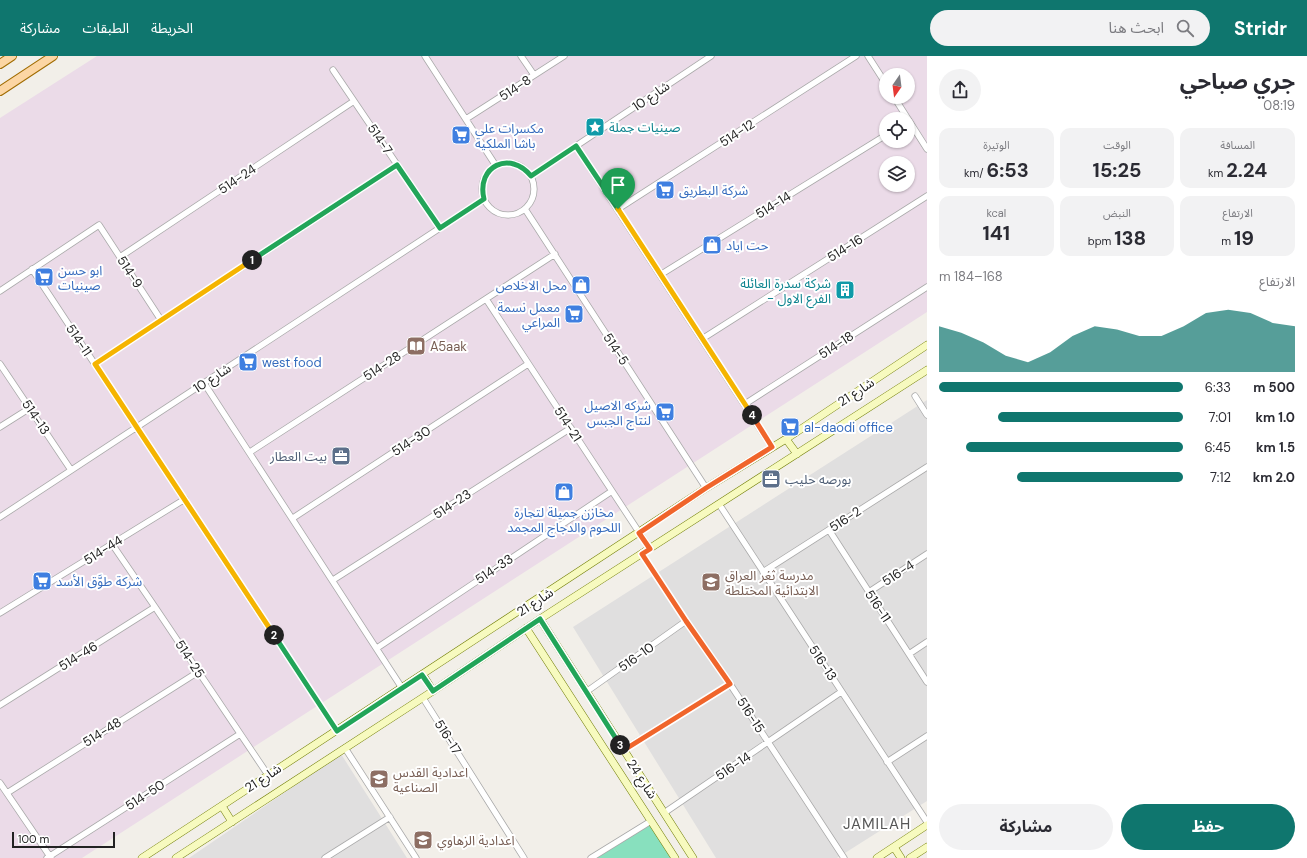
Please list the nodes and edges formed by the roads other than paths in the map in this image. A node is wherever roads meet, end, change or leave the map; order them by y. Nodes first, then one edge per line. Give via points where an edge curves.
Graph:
1 (12, 56) edge
2 (53, 56) edge
3 (425, 56) edge
4 (521, 56) edge
5 (564, 56) edge
6 (711, 56) edge
7 (856, 56) edge
8 (868, 56) edge
9 (0, 64) edge
10 (333, 70) dead end
11 (879, 73) edge
12 (534, 75) junction
13 (0, 91) edge
14 (354, 101) junction
15 (466, 119) junction
16 (915, 131) edge
17 (879, 139) edge
18 (576, 146) junction
19 (927, 149) edge
20 (397, 165) junction
21 (496, 166) junction
22 (531, 176) junction
23 (927, 196) edge
24 (484, 199) junction
25 (525, 209) junction
26 (618, 209) junction
27 (440, 228) junction
28 (554, 254) junction
29 (120, 257) junction
30 (32, 269) junction
31 (660, 275) junction
32 (927, 287) edge
33 (0, 291) edge
34 (486, 299) junction
35 (161, 320) junction
36 (702, 339) junction
37 (927, 345) edge
38 (0, 364) edge
39 (95, 364) junction
40 (528, 364) junction
41 (927, 370) edge
42 (204, 383) junction
43 (915, 396) dead end
44 (745, 404) junction
45 (30, 408) junction
46 (927, 415) edge
47 (137, 427) junction
48 (0, 428) edge
49 (571, 428) junction
50 (786, 439) junction
51 (772, 447) junction
52 (250, 452) junction
53 (797, 454) junction
54 (927, 467) edge
55 (71, 470) junction
56 (706, 488) junction
57 (612, 491) junction
58 (185, 499) junction
59 (719, 504) junction
60 (0, 517) edge
61 (293, 518) junction
62 (829, 530) junction
63 (639, 533) junction
64 (112, 544) junction
65 (650, 549) junction
66 (642, 554) junction
67 (927, 554) edge
68 (763, 572) junction
69 (332, 580) junction
70 (869, 592) junction
71 (155, 607) junction
72 (0, 613) edge
73 (540, 619) junction
74 (686, 621) junction
75 (526, 628) junction
76 (927, 642) edge
77 (377, 648) junction
78 (909, 654) junction
79 (198, 672) junction
80 (422, 675) junction
81 (927, 682) edge
82 (730, 684) junction
83 (402, 688) junction
84 (433, 691) junction
85 (586, 692) junction
86 (841, 692) junction
87 (423, 698) junction
88 (0, 705) edge
89 (337, 731) junction
90 (240, 734) junction
91 (927, 736) edge
92 (768, 742) junction
93 (345, 748) junction
94 (624, 750) junction
95 (887, 762) junction
96 (268, 775) junction
97 (0, 783) edge
98 (7, 793) junction
99 (222, 806) junction
100 (664, 813) junction
101 (390, 817) junction
102 (651, 821) junction
103 (232, 822) junction
104 (927, 822) edge
105 (927, 826) edge
106 (894, 847) junction
107 (927, 847) edge
108 (49, 857) edge
109 (142, 858) edge
110 (176, 858) edge
111 (325, 858) edge
112 (416, 858) edge
113 (524, 858) edge
114 (591, 858) edge
115 (675, 858) edge
116 (693, 858) edge
117 (844, 858) edge
118 (877, 858) edge
119 (901, 858) edge
120 (910, 858) edge

1 - 9 main road
2 - 13 main road
3 - 15 street
4 - 12 street
5 - 12 street, 514-8
6 - 18 street, شارع 10
7 - 26 street, 514-12
8 - 11 street
10 - 14 street, 514-7
12 - 15 street, 514-8
14 - 20 street, 514-7
14 - 29 street, 514-24
15 - 21 street
16 - 19 street
17 - 31 street, 514-14
18 - 22 street, شارع 10
18 - 26 street
20 - 27 street, 514-7
20 - 35 street
21 - 22 street via 504,163 516,164
21 - 24 street via 485,177 482,192
22 - 25 street via 534,194
23 - 36 street, 514-16
24 - 25 street via 489,206 502,214 510,215
24 - 27 street, شارع 10
25 - 28 street, 514-5
26 - 31 street
27 - 42 street, شارع 10
28 - 34 street, 514-28
28 - 56 street, 514-5
29 - 30 street, 514-9 via 99,225
29 - 35 street, 514-9
30 - 33 street
30 - 39 street, 514-11
31 - 36 street
32 - 44 street, 514-18
34 - 40 street, 514-21
34 - 52 street, 514-28
35 - 39 street
36 - 44 street
37 - 50 street, شارع 21
38 - 45 street, 514-13
39 - 47 street, 514-11
40 - 49 street, 514-21
40 - 61 street, 514-30
41 - 53 street, شارع 21
42 - 47 street, شارع 10
42 - 52 street
43 - 46 street
44 - 51 street
45 - 48 street
45 - 55 street, 514-13
47 - 55 street, شارع 10
47 - 58 street, 514-11
49 - 57 street, 514-21
49 - 69 street, 514-23
50 - 51 street, شارع 21
50 - 53 street
51 - 56 street, شارع 21
52 - 61 street
53 - 59 street, شارع 21
54 - 62 street, 516-2
55 - 60 street, شارع 10
56 - 63 street, شارع 21
57 - 63 street, 514-21
57 - 77 street, 514-33
58 - 64 street, 514-44
58 - 89 street, 514-11
59 - 65 street, شارع 21
59 - 68 street, 516-13
61 - 69 street
62 - 68 street, 516-2
62 - 70 street, 516-11
63 - 65 street, 514-21
63 - 80 street, شارع 21
64 - 71 street, 514-25
64 - 72 street, 514-44
65 - 66 street, شارع 21
66 - 73 street, شارع 21
66 - 74 street, 516-15
67 - 70 street, 516-4
68 - 86 street, 516-13
69 - 77 street
70 - 78 street, 516-11
71 - 79 street, 514-25
71 - 88 street, 514-46
73 - 75 street, شارع 21
73 - 85 street, شارع 24
74 - 82 street, 516-15
74 - 85 street, 516-10
75 - 84 street, شارع 21
75 - 102 street, شارع 24
76 - 78 street
77 - 83 street
78 - 81 street, 516-11
79 - 90 street, 514-25
79 - 98 street, 514-48
80 - 83 street, شارع 21
80 - 84 street
82 - 92 street, 516-15
82 - 94 street
83 - 89 street, شارع 21
84 - 87 street, شارع 21
85 - 94 street, شارع 24
86 - 92 street, 516-14
86 - 95 street, 516-13
87 - 93 street, شارع 21
87 - 113 street, 516-17
89 - 96 street, شارع 21
90 - 96 street, 514-25
90 - 108 street, 514-50
91 - 95 street
92 - 100 street, 516-14
92 - 117 street, 516-15
93 - 101 street
93 - 103 street, شارع 21
94 - 100 street, شارع 24
95 - 104 street, 516-13
96 - 99 street, شارع 21
97 - 98 street
98 - 108 street
99 - 103 street
99 - 109 street, شارع 21
100 - 116 street, شارع 24
101 - 111 street
101 - 112 street
102 - 114 street
102 - 115 street, شارع 24
103 - 110 street, شارع 21
105 - 106 street
106 - 118 street
106 - 119 street
107 - 120 street

